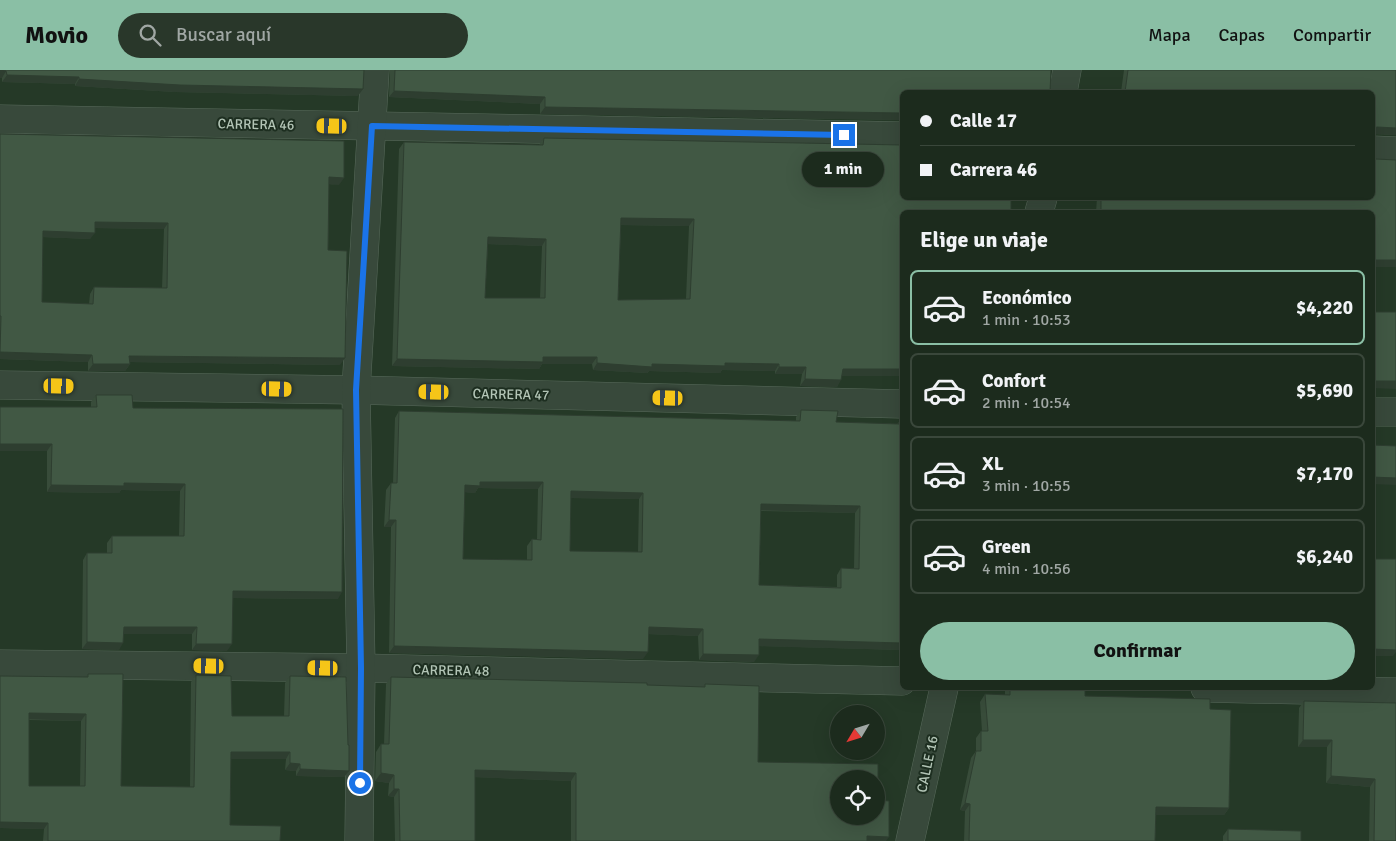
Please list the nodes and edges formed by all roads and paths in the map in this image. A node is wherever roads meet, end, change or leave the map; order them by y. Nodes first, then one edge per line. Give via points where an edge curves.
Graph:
1 (375, 70) edge
2 (1067, 70) edge
3 (1063, 90) edge
4 (0, 120) edge
5 (372, 126) junction
6 (900, 136) edge
7 (1375, 150) edge
8 (1396, 151) edge
9 (0, 385) edge
10 (356, 390) junction
11 (900, 404) edge
12 (1375, 412) edge
13 (1396, 412) edge
14 (0, 664) edge
15 (361, 668) junction
16 (900, 681) edge
17 (944, 690) edge
18 (1300, 690) edge
19 (1396, 692) edge
20 (359, 841) edge
21 (910, 841) edge

1 - 5 street
2 - 3 street
4 - 5 street, CARRERA 46
5 - 6 street, CARRERA 46
5 - 10 street
7 - 8 street
9 - 10 street, CARRERA 47
10 - 11 street, CARRERA 47
10 - 15 street
12 - 13 street
14 - 15 street, CARRERA 48
15 - 16 street, CARRERA 48
15 - 20 street
17 - 21 street, CALLE 16
18 - 19 street

